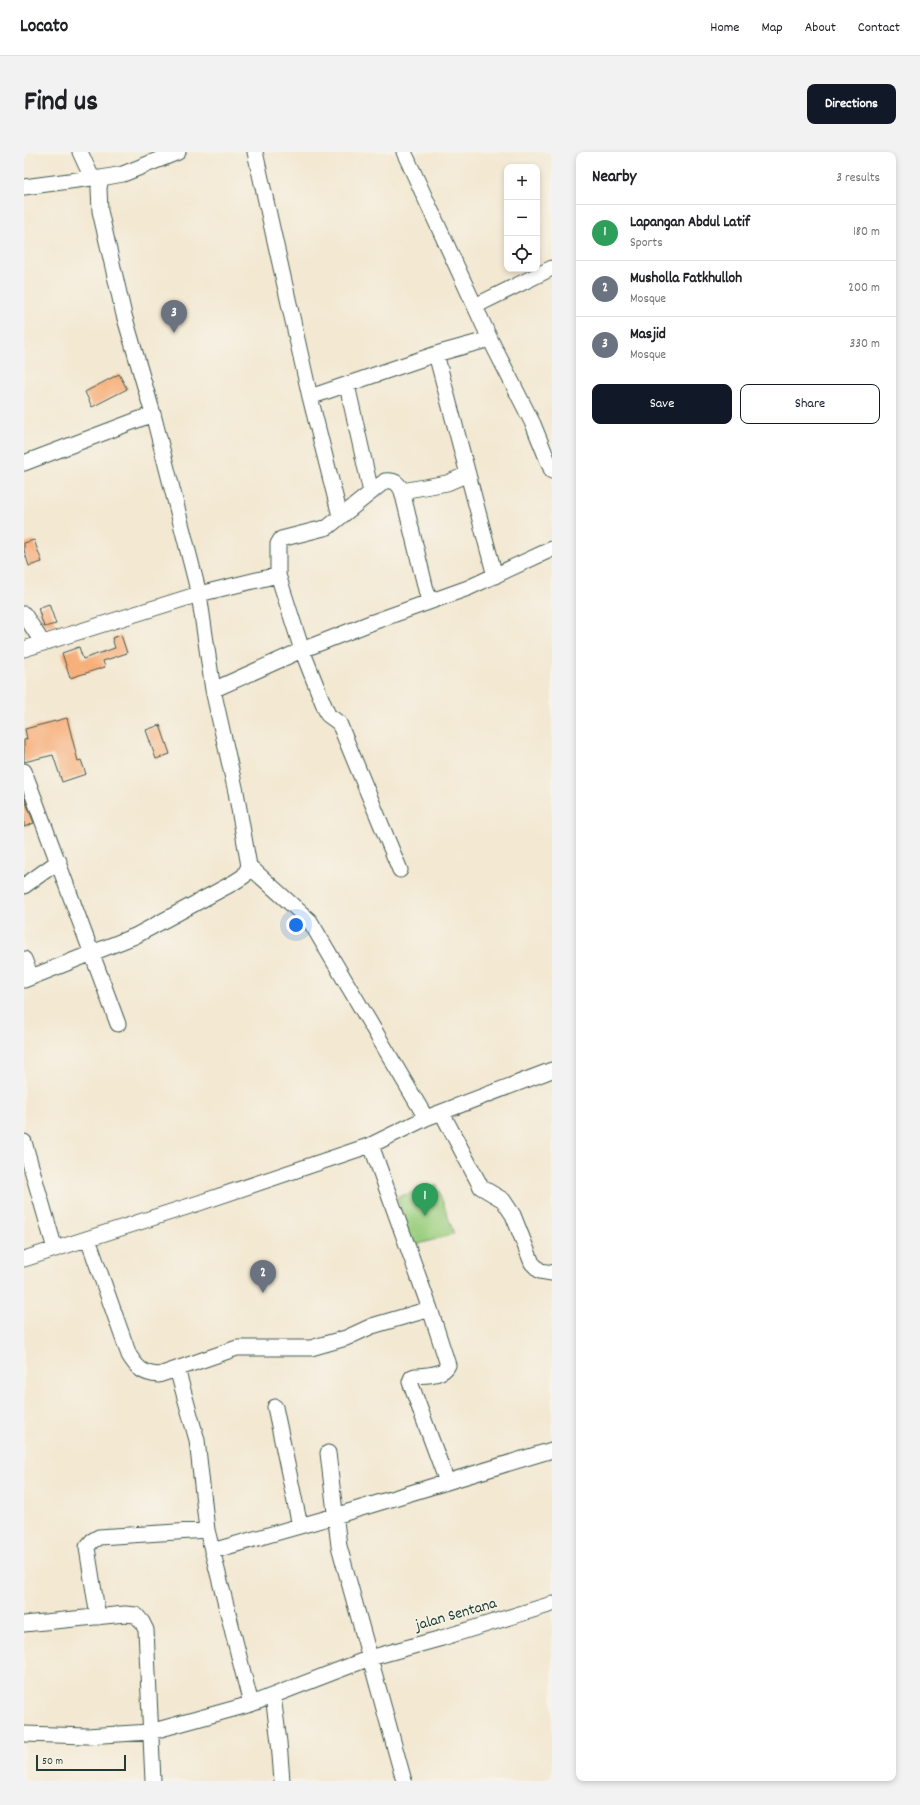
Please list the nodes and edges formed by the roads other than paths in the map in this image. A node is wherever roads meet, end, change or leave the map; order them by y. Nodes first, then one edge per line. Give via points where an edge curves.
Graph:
1 (80, 152) edge
2 (178, 152) edge
3 (255, 152) edge
4 (404, 152) edge
5 (96, 178) junction
6 (24, 187) edge
7 (552, 268) edge
8 (475, 306) junction
9 (490, 339) junction
10 (436, 354) junction
11 (347, 385) junction
12 (310, 397) junction
13 (153, 414) junction
14 (24, 463) edge
15 (552, 471) edge
16 (468, 474) junction
17 (402, 491) junction
18 (371, 492) junction
19 (340, 516) junction
20 (552, 549) edge
21 (278, 575) junction
22 (495, 576) junction
23 (199, 594) junction
24 (429, 602) junction
25 (24, 614) edge
26 (42, 642) junction
27 (24, 649) edge
28 (302, 650) junction
29 (213, 690) junction
30 (24, 771) edge
31 (58, 861) junction
32 (249, 866) junction
33 (400, 870) dead end
34 (24, 886) edge
35 (91, 953) junction
36 (24, 959) edge
37 (27, 979) edge
38 (118, 1024) dead end
39 (552, 1070) edge
40 (442, 1113) junction
41 (426, 1118) junction
42 (24, 1142) edge
43 (370, 1145) junction
44 (88, 1239) junction
45 (55, 1250) junction
46 (24, 1259) edge
47 (552, 1273) edge
48 (430, 1309) junction
49 (177, 1369) junction
50 (276, 1408) dead end
51 (552, 1450) edge
52 (328, 1453) dead end
53 (447, 1482) junction
54 (335, 1516) junction
55 (300, 1526) junction
56 (207, 1530) junction
57 (212, 1551) junction
58 (552, 1604) edge
59 (98, 1617) junction
60 (24, 1624) edge
61 (370, 1658) junction
62 (273, 1696) junction
63 (251, 1704) junction
64 (150, 1732) junction
65 (24, 1734) edge
66 (153, 1781) edge
67 (282, 1781) edge
68 (404, 1781) edge

1 - 5 street
2 - 5 street via 123,174
3 - 12 street
4 - 8 street
5 - 6 street
5 - 13 street via 100,211 124,315
7 - 8 street
8 - 9 street
9 - 10 street
9 - 15 street via 533,424
10 - 11 street
10 - 16 street
11 - 12 street
11 - 18 street
12 - 19 street
13 - 14 street
13 - 23 street
16 - 17 street via 441,484
16 - 22 street
17 - 18 street via 392,480 385,481
17 - 24 street
18 - 19 street
19 - 21 street via 328,527 281,540 278,544
20 - 22 street
21 - 23 street
21 - 28 street
22 - 24 street
23 - 26 street
23 - 29 street
24 - 28 street
25 - 26 street
26 - 27 street
28 - 29 street
28 - 33 street via 328,715 339,723
29 - 32 street via 236,792
30 - 31 street
31 - 34 street
31 - 35 street
32 - 35 street via 244,876 194,905 135,936
32 - 41 street via 310,921
35 - 37 street
35 - 38 street
36 - 37 street
39 - 40 street
40 - 41 street
40 - 47 street via 481,1187 503,1200 513,1215 532,1263 540,1271
41 - 43 street
42 - 45 street
43 - 44 street
43 - 48 street
44 - 45 street
44 - 49 street via 129,1355 135,1365 148,1375 159,1375
45 - 46 street
48 - 49 street via 311,1348 237,1348
48 - 53 street via 448,1365 441,1372 412,1377 410,1382
49 - 56 street via 197,1440
50 - 55 street
51 - 53 street
52 - 54 street
53 - 54 street
54 - 55 street
54 - 61 street via 339,1546
55 - 57 street
56 - 57 street
56 - 59 street via 98,1537 92,1541 87,1547
57 - 63 street
58 - 61 street, jalan Sentana
59 - 60 street
59 - 64 street via 136,1615 146,1630
61 - 62 street, jalan Sentana
61 - 68 street
62 - 63 street, jalan Sentana
62 - 67 street
63 - 64 street, jalan Sentana
64 - 65 street, jalan Sentana via 87,1736
64 - 66 street

